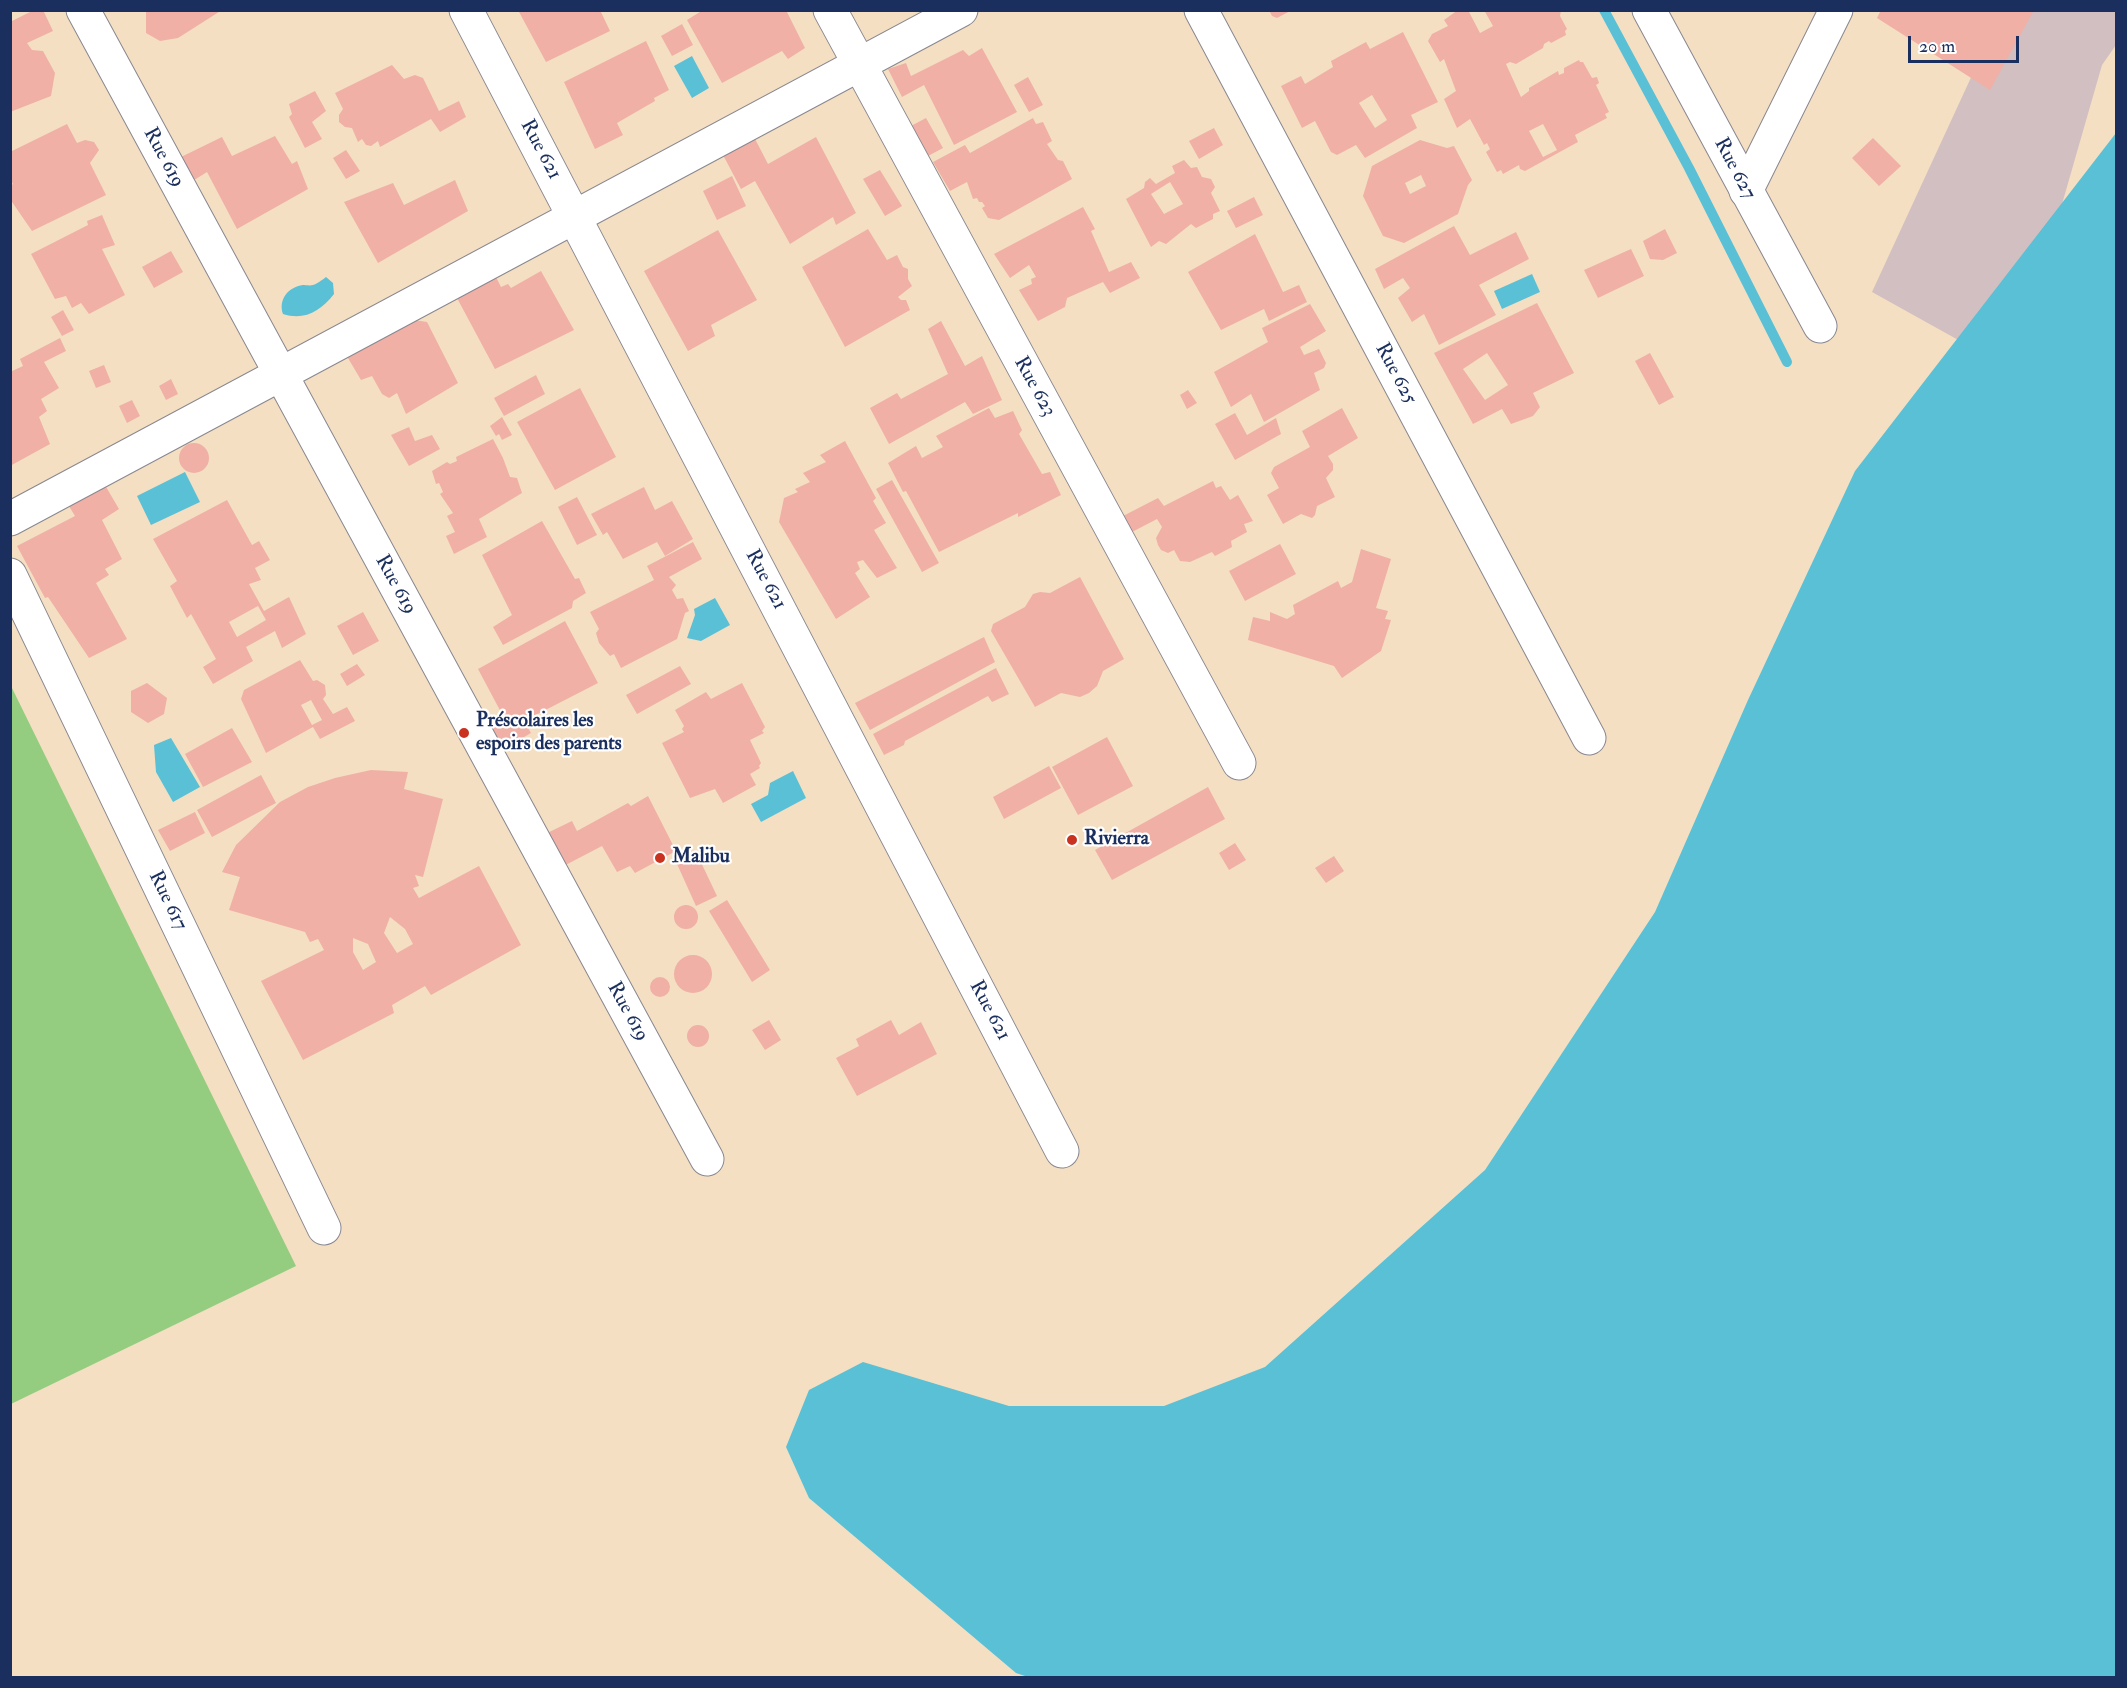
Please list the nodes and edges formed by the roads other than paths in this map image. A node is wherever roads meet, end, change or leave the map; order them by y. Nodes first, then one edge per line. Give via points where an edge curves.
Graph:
1 (83, 10) edge
2 (466, 10) edge
3 (830, 10) edge
4 (961, 10) edge
5 (1201, 10) edge
6 (1649, 10) edge
7 (1836, 10) edge
8 (859, 65) junction
9 (1746, 191) junction
10 (575, 217) junction
11 (1820, 326) dead end
12 (280, 375) junction
13 (10, 519) edge
14 (10, 575) edge
15 (1589, 738) dead end
16 (1239, 764) dead end
17 (1062, 1151) dead end
18 (707, 1159) dead end
19 (324, 1228) dead end

1 - 12 street, Rue 619
2 - 10 street, Rue 621
3 - 8 street, Rue 623
4 - 8 street
5 - 15 street, Rue 625
6 - 9 street, Rue 627
7 - 9 street
8 - 10 street
8 - 16 street, Rue 623
9 - 11 street, Rue 627
10 - 12 street
10 - 17 street, Rue 621
12 - 13 street
12 - 18 street, Rue 619
14 - 19 street, Rue 617

